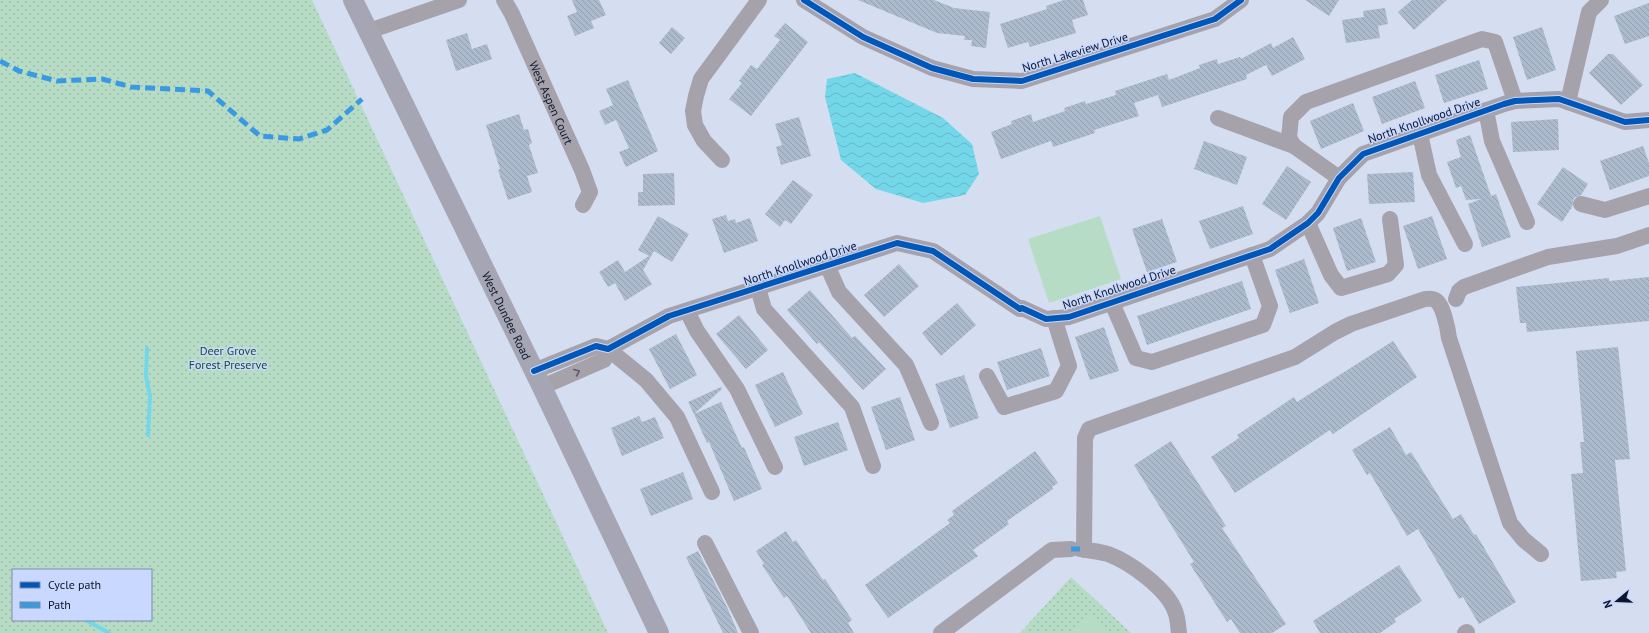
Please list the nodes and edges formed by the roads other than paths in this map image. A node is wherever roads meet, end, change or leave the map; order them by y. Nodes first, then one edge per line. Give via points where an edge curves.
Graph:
1 (353, 0) edge
2 (459, 0) edge
3 (504, 0) edge
4 (759, 0) edge
5 (804, 0) edge
6 (1241, 0) edge
7 (1601, 0) edge
8 (369, 31) junction
9 (1515, 101) junction
10 (1568, 102) junction
11 (1486, 110) junction
12 (1218, 118) dead end
13 (1649, 120) edge
14 (1420, 134) junction
15 (1294, 146) junction
16 (722, 160) dead end
17 (1339, 178) junction
18 (1649, 196) edge
19 (1581, 204) dead end
20 (583, 205) dead end
21 (1390, 219) dead end
22 (1527, 222) dead end
23 (1308, 224) junction
24 (1649, 235) edge
25 (1465, 244) dead end
26 (1252, 255) junction
27 (827, 265) junction
28 (758, 288) junction
29 (1456, 299) dead end
30 (1112, 303) junction
31 (687, 311) junction
32 (1054, 318) junction
33 (608, 349) junction
34 (987, 376) dead end
35 (538, 379) junction
36 (930, 423) dead end
37 (873, 466) dead end
38 (775, 467) dead end
39 (712, 492) dead end
40 (705, 543) dead end
41 (1078, 549) junction
42 (1541, 554) dead end
43 (659, 633) edge
44 (751, 633) edge
45 (941, 633) edge
46 (1179, 633) edge

1 - 8 main road, West Dundee Road
2 - 8 street
3 - 20 street, West Aspen Court via 582,170 590,192
4 - 16 street via 701,79 696,96 693,111 695,126 704,141
5 - 6 street, North Lakeview Drive via 863,37 932,68 973,79 1022,81 1215,19
7 - 10 street via 1589,12
8 - 35 main road, West Dundee Road
9 - 10 street, North Knollwood Drive via 1559,99
9 - 11 street, North Knollwood Drive
9 - 15 street via 1494,42 1482,39 1306,102 1291,117 1289,138
10 - 13 street, North Knollwood Drive via 1625,122
11 - 14 street, North Knollwood Drive
11 - 22 street via 1492,142
12 - 15 street
14 - 17 street, North Knollwood Drive via 1363,154
14 - 25 street via 1429,175
15 - 17 street
17 - 23 street, North Knollwood Drive via 1318,213
18 - 19 street via 1605,210
21 - 23 street via 1396,264 1388,274 1342,288 1330,275
23 - 26 street, North Knollwood Drive via 1270,249
24 - 29 street via 1612,247 1548,257 1464,286
26 - 30 street, North Knollwood Drive
26 - 30 street via 1270,306 1263,324 1152,362 1136,358
27 - 28 street, North Knollwood Drive
27 - 32 street, North Knollwood Drive via 897,243 933,251 1020,308 1046,319
27 - 36 street via 839,292 906,365
28 - 31 street, North Knollwood Drive
28 - 37 street via 764,309 852,407
30 - 32 street, North Knollwood Drive via 1069,317
31 - 33 street, North Knollwood Drive via 669,316
31 - 38 street via 697,331 737,388
32 - 34 street via 1069,366 1056,391 1004,407
33 - 35 street, North Knollwood Drive via 604,360
33 - 39 street via 646,380 677,417
35 - 43 main road, West Dundee Road
40 - 44 street
41 - 42 street via 1085,438 1089,428 1295,358 1351,324 1425,299 1434,299 1442,311 1510,523 1519,535
41 - 45 street via 1052,550
41 - 46 street via 1110,555 1149,579 1170,601 1176,612

